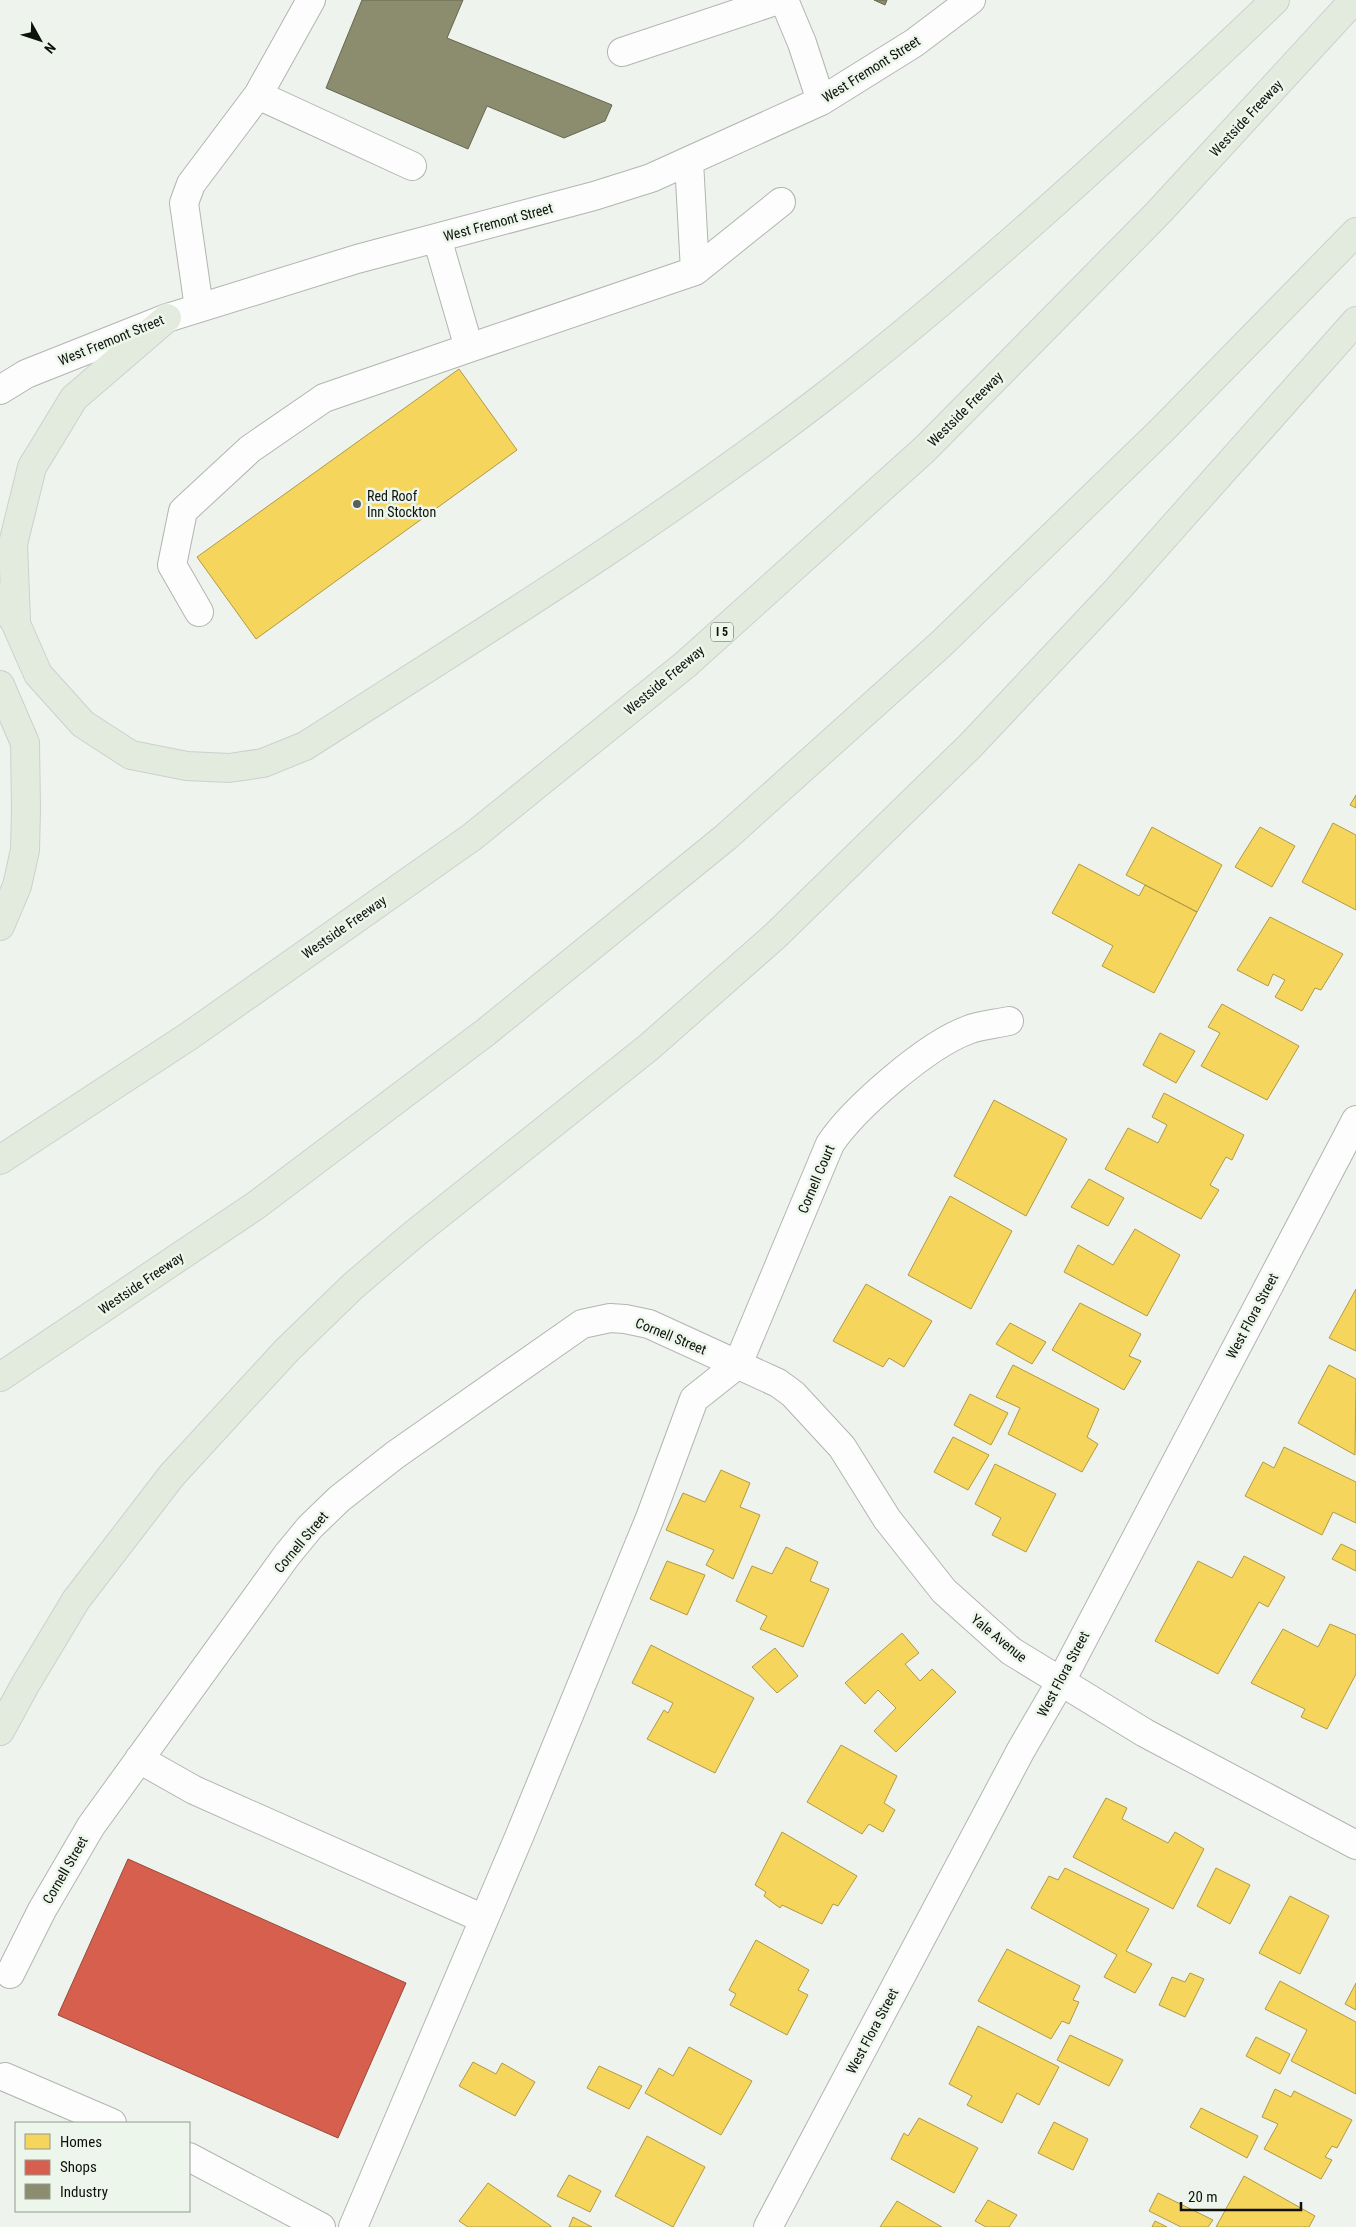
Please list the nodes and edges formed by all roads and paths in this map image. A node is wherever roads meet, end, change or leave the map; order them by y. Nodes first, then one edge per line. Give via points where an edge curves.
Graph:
1 (311, 0) edge
2 (778, 0) edge
3 (784, 0) edge
4 (971, 0) edge
5 (1275, 0) edge
6 (1354, 0) edge
7 (622, 52) dead end
8 (258, 95) junction
9 (821, 101) junction
10 (688, 161) junction
11 (412, 166) dead end
12 (781, 202) dead end
13 (1356, 232) edge
14 (437, 238) junction
15 (695, 271) junction
16 (199, 308) junction
17 (167, 318) junction
18 (1356, 320) edge
19 (469, 348) junction
20 (0, 390) edge
21 (0, 597) edge
22 (200, 612) dead end
23 (16, 624) junction
24 (0, 685) edge
25 (0, 710) edge
26 (25, 743) junction
27 (0, 926) edge
28 (1009, 1021) dead end
29 (1356, 1120) edge
30 (0, 1160) edge
31 (738, 1364) junction
32 (0, 1377) edge
33 (1060, 1682) junction
34 (0, 1732) edge
35 (139, 1759) junction
36 (1356, 1846) edge
37 (484, 1920) junction
38 (10, 1974) dead end
39 (6, 2077) dead end
40 (110, 2122) edge
41 (190, 2158) edge
42 (321, 2227) edge
43 (353, 2227) edge
44 (768, 2227) edge

1 - 8 street
2 - 7 street
3 - 9 street
4 - 9 street, West Fremont Street via 914,43
5 - 23 highway via 1000,252 820,400 674,507 304,746 262,763 229,768 187,766 131,755 83,724 38,674
6 - 30 highway, Westside Freeway / I 5 via 1158,213 925,450 686,664 472,837 189,1036
8 - 11 street
8 - 16 street via 192,184 184,203
9 - 10 street, West Fremont Street
10 - 14 street, West Fremont Street via 651,178 594,196
10 - 15 street
12 - 15 street
13 - 32 highway, Westside Freeway via 1162,430 940,644 726,837 486,1032 256,1206
14 - 16 street, West Fremont Street
14 - 19 street
15 - 19 street
16 - 17 street, West Fremont Street
17 - 20 street, West Fremont Street via 26,374
17 - 23 highway via 74,398 32,467 13,544
18 - 34 highway via 1118,590 970,746 775,936 649,1047 413,1235 353,1286 287,1350 172,1476 82,1593
19 - 22 street via 324,398 250,449 183,511 172,565
21 - 23 highway
24 - 26 highway
25 - 26 highway
26 - 27 highway via 25,850 17,886
28 - 31 street, Cornell Court via 968,1030 932,1050 841,1127 830,1144
29 - 33 street, West Flora Street
31 - 33 street, Yale Avenue via 778,1383 792,1394 842,1447 887,1519 944,1591 1011,1651
31 - 35 street, Cornell Street via 649,1324 610,1318 582,1324 395,1455 339,1499 310,1527
31 - 37 street via 694,1399 650,1518
33 - 36 street, Yale Avenue via 1145,1733
33 - 44 street, West Flora Street
35 - 37 street via 194,1790
35 - 38 street, Cornell Street via 91,1826 42,1910
37 - 43 street
39 - 40 street
41 - 42 street

